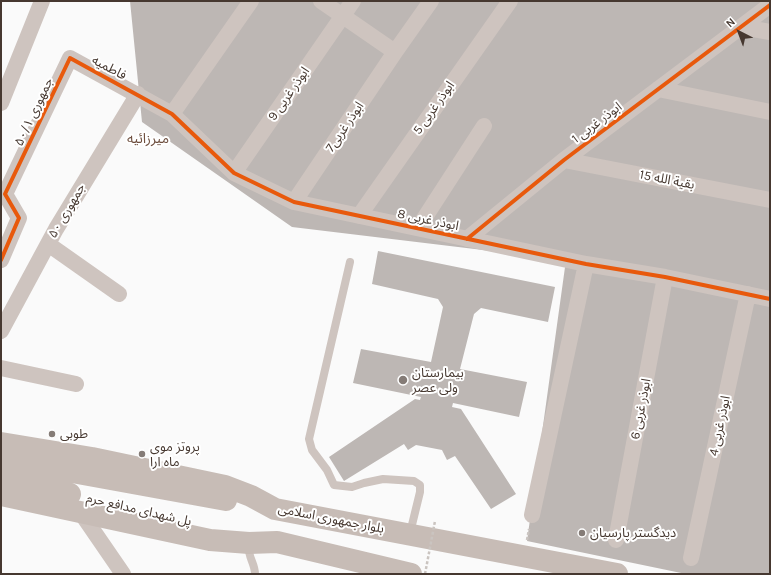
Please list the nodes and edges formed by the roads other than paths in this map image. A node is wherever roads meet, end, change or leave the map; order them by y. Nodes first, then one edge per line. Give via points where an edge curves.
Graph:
1 (42, 1) edge
2 (251, 1) edge
3 (321, 1) edge
4 (353, 1) edge
5 (431, 1) edge
6 (510, 1) edge
7 (762, 6) edge
8 (343, 16) junction
9 (742, 27) junction
10 (770, 32) edge
11 (395, 52) junction
12 (70, 58) joint
13 (658, 89) junction
14 (138, 94) junction
15 (1, 104) edge
16 (770, 112) edge
17 (172, 114) junction
18 (484, 126) dead end
19 (564, 160) junction
20 (234, 173) junction
21 (3, 194) edge
22 (770, 200) edge
23 (294, 202) junction
24 (359, 216) junction
25 (418, 228) junction
26 (467, 239) junction
27 (48, 244) junction
28 (1, 260) edge
29 (350, 262) dead end
30 (586, 264) junction
31 (665, 277) junction
32 (119, 294) dead end
33 (748, 294) junction
34 (770, 299) edge
35 (1, 331) edge
36 (1, 368) edge
37 (76, 384) dead end
38 (1, 443) edge
39 (1, 459) edge
40 (1, 478) edge
41 (1, 495) edge
42 (275, 509) junction
43 (79, 510) junction
44 (532, 515) road end
45 (409, 534) junction
46 (616, 540) dead end
47 (277, 542) junction
48 (249, 543) junction
49 (691, 558) dead end
50 (123, 574) edge
51 (254, 574) edge
52 (411, 574) edge
53 (617, 574) edge

1 - 15 street
2 - 17 street
3 - 8 street
4 - 8 street, ابوذر غربی 9
5 - 11 street, ابوذر غربی7
6 - 24 street, ابوذر غربی 5
7 - 9 street, ابوذر غربی 1
8 - 11 street
8 - 20 street, ابوذر غربی 9
9 - 10 street
9 - 13 street, ابوذر غربی 1
11 - 23 street, ابوذر غربی7
12 - 14 street, فاطمیه
12 - 21 street, جمهوری ۵۰/۱
13 - 16 street
13 - 19 street, ابوذر غربی 1
14 - 17 street, ابوذر غربی 8
14 - 27 street, جمهوری ۵۰
17 - 20 street, ابوذر غربی 8
18 - 25 street
19 - 22 street, بقیة الله 15
19 - 26 street, ابوذر غربی 1
20 - 23 street, ابوذر غربی 8
21 - 28 street, جمهوری ۵۰/۱ via 19,218
23 - 24 street, ابوذر غربی 8
24 - 25 street, ابوذر غربی 8
25 - 26 street, ابوذر غربی 8
26 - 30 street, ابوذر غربی 8
27 - 32 street
27 - 35 street, جمهوری ۵۰
29 - 45 lane via 310,439 312,450 334,484 352,487 383,479 414,481 420,485
30 - 31 street, ابوذر غربی 8
30 - 44 street
31 - 33 street, ابوذر غربی 8
31 - 46 street, ابوذر غربی 6
33 - 34 street, ابوذر غربی 8
33 - 49 street, ابوذر غربی 4
36 - 37 street
38 - 42 main road, بلوار جمهوری اسلامی via 92,458 225,486
39 - 42 main road, پل شهدای مدافع حرم
40 - 47 main road, پل شهدای مدافع حرم
41 - 43 main road
42 - 45 main road, بلوار جمهوری اسلامی
43 - 48 main road via 210,540
43 - 50 street
45 - 53 main road, بلوار جمهوری اسلامی
47 - 48 main road
47 - 52 main road
48 - 51 lane via 248,553 255,568

